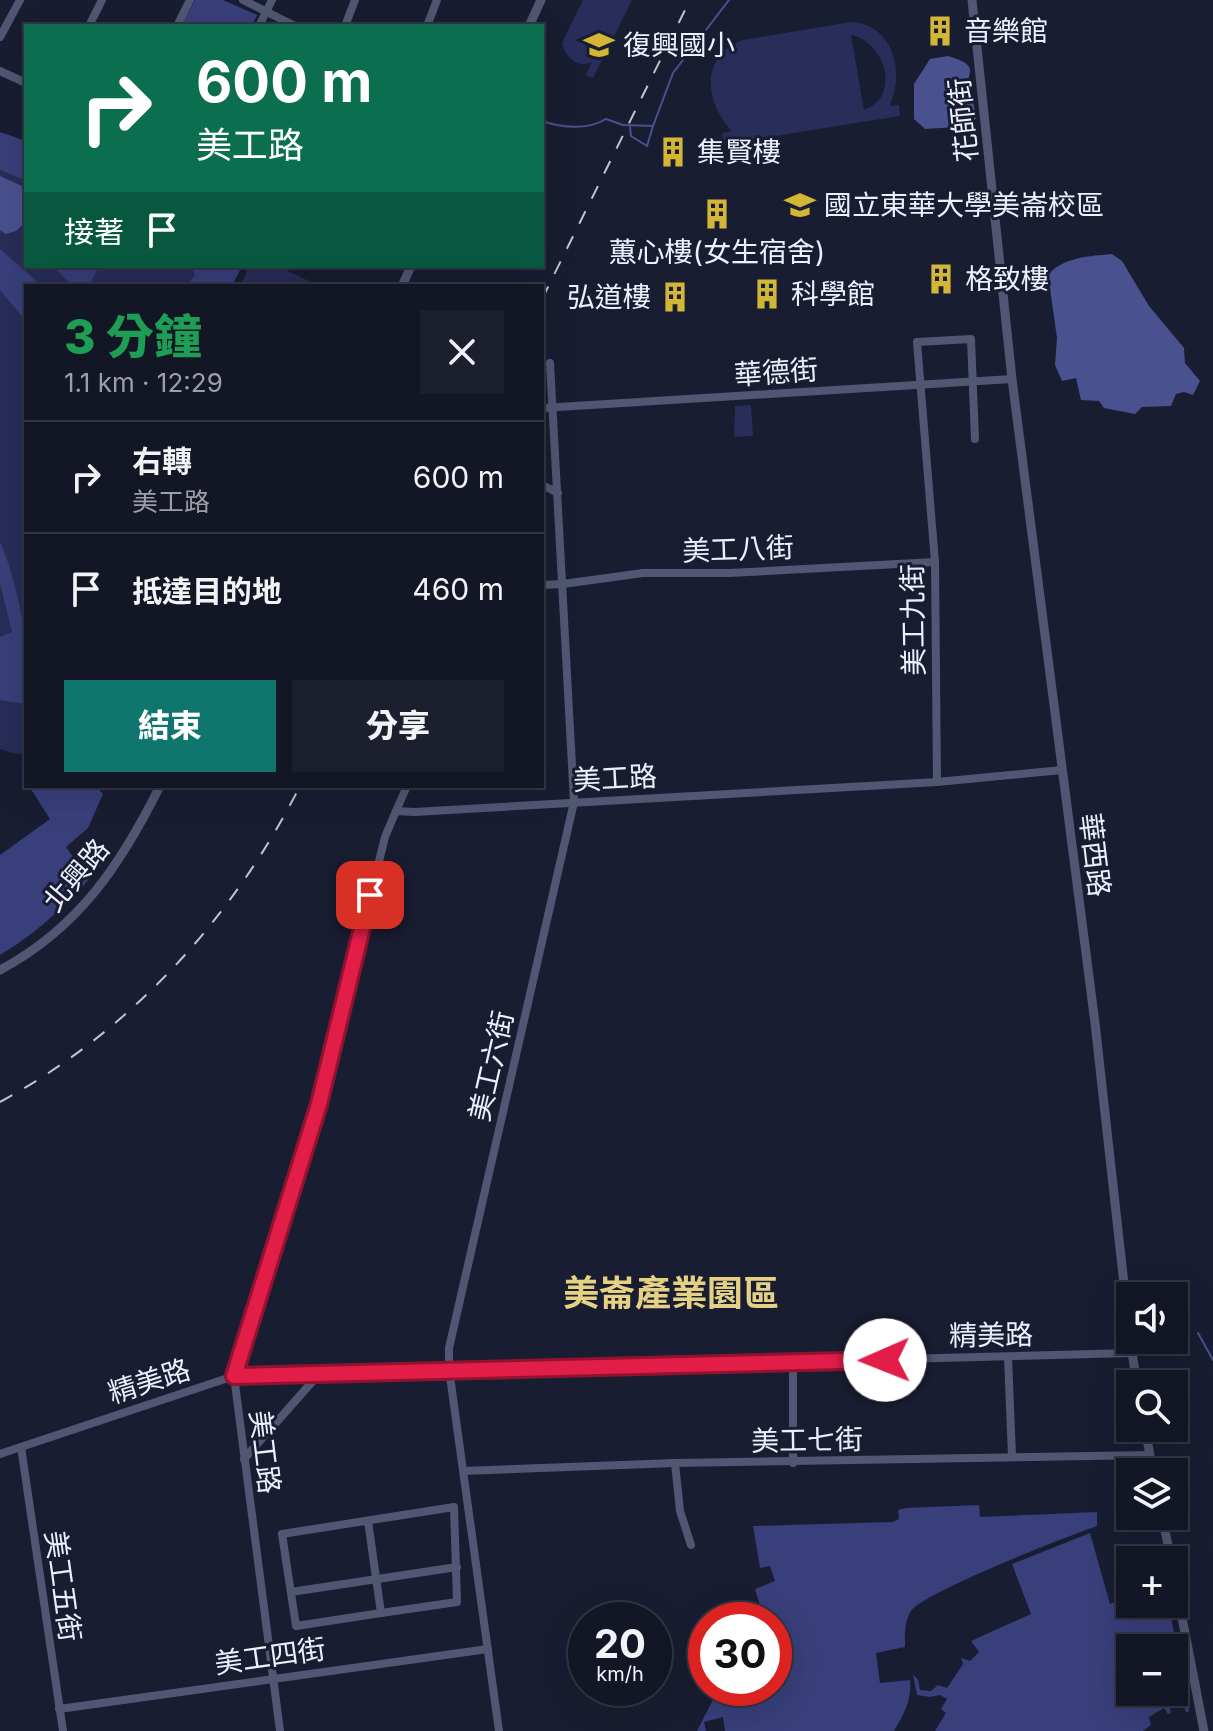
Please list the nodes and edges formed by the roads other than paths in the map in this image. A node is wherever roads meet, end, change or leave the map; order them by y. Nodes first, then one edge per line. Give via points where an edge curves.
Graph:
1 (20, 0) edge
2 (102, 0) edge
3 (190, 0) edge
4 (243, 0) edge
5 (272, 0) edge
6 (355, 0) edge
7 (437, 0) edge
8 (541, 0) edge
9 (972, 0) edge
10 (267, 13) junction
11 (90, 24) edge
12 (178, 24) edge
13 (260, 24) edge
14 (291, 24) edge
15 (346, 24) edge
16 (428, 24) edge
17 (530, 24) edge
18 (0, 37) edge
19 (0, 71) edge
20 (24, 82) edge
21 (550, 363) dead end
22 (1012, 379) junction
23 (974, 382) junction
24 (920, 385) junction
25 (544, 408) edge
26 (553, 408) junction
27 (975, 439) dead end
28 (544, 486) edge
29 (558, 493) junction
30 (935, 562) junction
31 (563, 584) junction
32 (544, 585) edge
33 (1062, 770) junction
34 (937, 782) junction
35 (159, 788) edge
36 (406, 788) edge
37 (574, 802) junction
38 (396, 811) junction
39 (0, 970) edge
40 (1124, 1282) edge
41 (1116, 1354) edge
42 (1008, 1357) junction
43 (793, 1362) junction
44 (449, 1369) junction
45 (319, 1374) junction
46 (234, 1376) junction
47 (1148, 1442) edge
48 (21, 1447) junction
49 (0, 1454) edge
50 (1150, 1455) junction
51 (1012, 1456) junction
52 (1151, 1458) edge
53 (244, 1459) junction
54 (675, 1463) junction
55 (793, 1463) junction
56 (464, 1471) junction
57 (368, 1521) junction
58 (691, 1545) dead end
59 (457, 1567) junction
60 (376, 1580) junction
61 (291, 1592) junction
62 (381, 1613) junction
63 (1182, 1618) edge
64 (488, 1649) junction
65 (272, 1677) junction
66 (59, 1709) junction
67 (63, 1731) edge
68 (280, 1731) edge
69 (499, 1731) edge
70 (1204, 1731) edge

1 - 18 street
2 - 11 street
3 - 12 street
4 - 10 street
5 - 10 street
6 - 15 street
7 - 16 street
8 - 17 street
9 - 22 street, 花師街
10 - 13 street
10 - 14 street
19 - 20 street
21 - 26 street, 美工六街
22 - 23 street, 華德街
22 - 33 street, 華西路
23 - 24 street, 華德街
23 - 24 street, 美工九街 via 971,339 917,342
23 - 27 street
24 - 26 street, 華德街
24 - 30 street, 美工九街
25 - 26 street, 華德街
26 - 29 street, 美工六街
28 - 29 street
29 - 31 street, 美工六街
30 - 31 street, 美工八街 via 643,573
30 - 34 street, 美工九街
31 - 32 street, 美工八街
31 - 37 street, 美工六街
33 - 34 street, 美工路
33 - 40 street, 華西路
34 - 37 street, 美工路
35 - 39 street, 北興路 via 130,845 81,910
36 - 38 street
37 - 38 street, 美工路
37 - 44 street, 美工六街 via 449,1348
38 - 46 street, 美工路 via 385,837 319,1104
41 - 42 street, 精美路
42 - 43 street, 精美路
42 - 51 street
43 - 44 street, 精美路
43 - 55 street
44 - 45 street, 精美路
44 - 56 street, 美工六街
45 - 46 street, 精美路
45 - 53 street
46 - 48 street, 精美路
46 - 53 street, 美工路
47 - 50 street
48 - 49 street, 精美路
48 - 66 street, 美工五街
50 - 51 street, 美工七街
50 - 52 street
51 - 55 street, 美工七街
53 - 65 street, 美工路
54 - 55 street, 美工七街
54 - 56 street, 美工七街
54 - 58 street via 680,1511
56 - 64 street, 美工六街
57 - 59 street via 454,1507
57 - 60 street
57 - 61 street via 282,1534
59 - 60 street
59 - 62 street via 457,1602
60 - 61 street
60 - 62 street
61 - 62 street via 296,1626
63 - 70 street
64 - 65 street, 美工四街
64 - 69 street, 美工六街
65 - 66 street, 美工四街
65 - 68 street, 美工路
66 - 67 street, 美工五街

